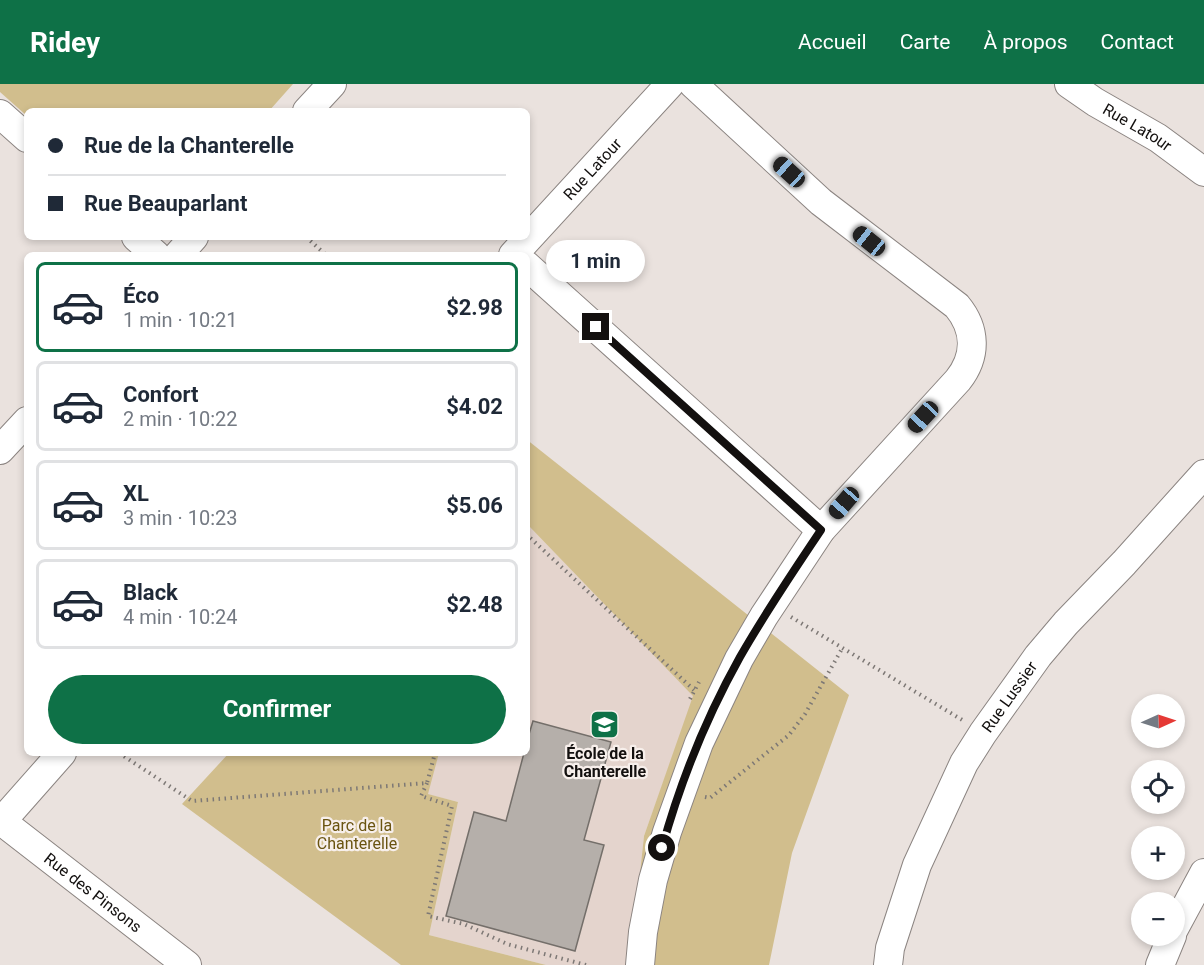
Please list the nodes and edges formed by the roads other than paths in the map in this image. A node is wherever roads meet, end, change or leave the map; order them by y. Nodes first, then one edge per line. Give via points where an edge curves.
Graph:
1 (332, 84) edge
2 (670, 84) edge
3 (693, 84) edge
4 (1069, 84) edge
5 (310, 108) edge
6 (0, 114) edge
7 (24, 135) edge
8 (1204, 172) edge
9 (139, 240) edge
10 (191, 240) edge
11 (153, 252) edge
12 (181, 252) edge
13 (521, 252) edge
14 (530, 269) edge
15 (24, 424) edge
16 (0, 450) edge
17 (1204, 474) edge
18 (821, 530) junction
19 (60, 756) edge
20 (1, 821) edge
21 (1204, 873) edge
22 (1185, 908) edge
23 (1168, 946) edge
24 (187, 965) edge
25 (640, 965) edge
26 (888, 965) edge
27 (1160, 965) edge

1 - 5 street
2 - 13 street, Rue Latour
3 - 18 street via 821,202 957,306 972,335 970,359 963,374
4 - 8 street, Rue Latour via 1158,138
6 - 7 street
9 - 11 street
10 - 12 street
14 - 18 street
15 - 16 street
17 - 26 street, Rue Lussier via 1066,623 983,733 964,763 917,865
18 - 25 street via 771,605 713,710 679,794 653,880
19 - 20 street
20 - 24 street, Rue des Pinsons
21 - 22 street
23 - 27 street

